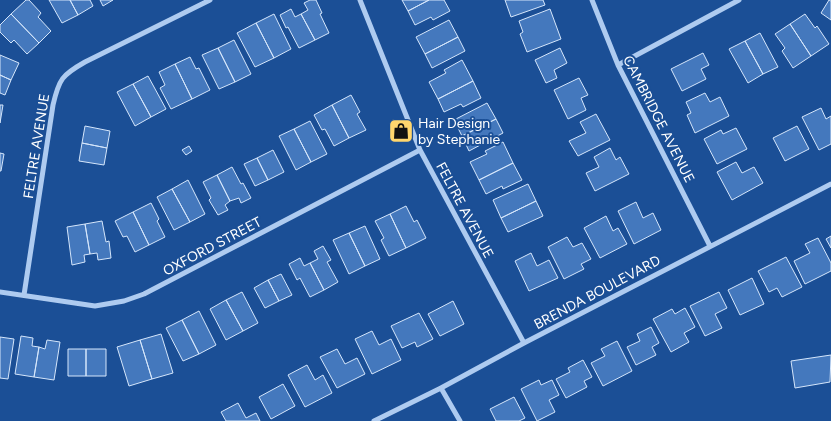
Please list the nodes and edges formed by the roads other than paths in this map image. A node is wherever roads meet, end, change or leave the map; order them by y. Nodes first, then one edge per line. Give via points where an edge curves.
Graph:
1 (210, 0) edge
2 (360, 0) edge
3 (592, 0) edge
4 (739, 0) edge
5 (618, 65) junction
6 (420, 150) junction
7 (831, 184) edge
8 (710, 246) junction
9 (0, 292) edge
10 (24, 295) junction
11 (524, 343) junction
12 (442, 388) junction
13 (374, 421) edge
14 (460, 421) edge

1 - 10 street, FELTRE AVENUE via 72,68 62,77 53,105
2 - 6 street, FELTRE AVENUE
3 - 5 street, CAMBRIDGE AVENUE
4 - 5 street
5 - 8 street, CAMBRIDGE AVENUE
6 - 10 street, OXFORD STREET via 144,294 95,306
6 - 11 street, FELTRE AVENUE
7 - 8 street, BRENDA BOULEVARD
8 - 11 street, BRENDA BOULEVARD
9 - 10 street, OXFORD STREET
11 - 12 street, BRENDA BOULEVARD
12 - 13 street, BRENDA BOULEVARD
12 - 14 street

